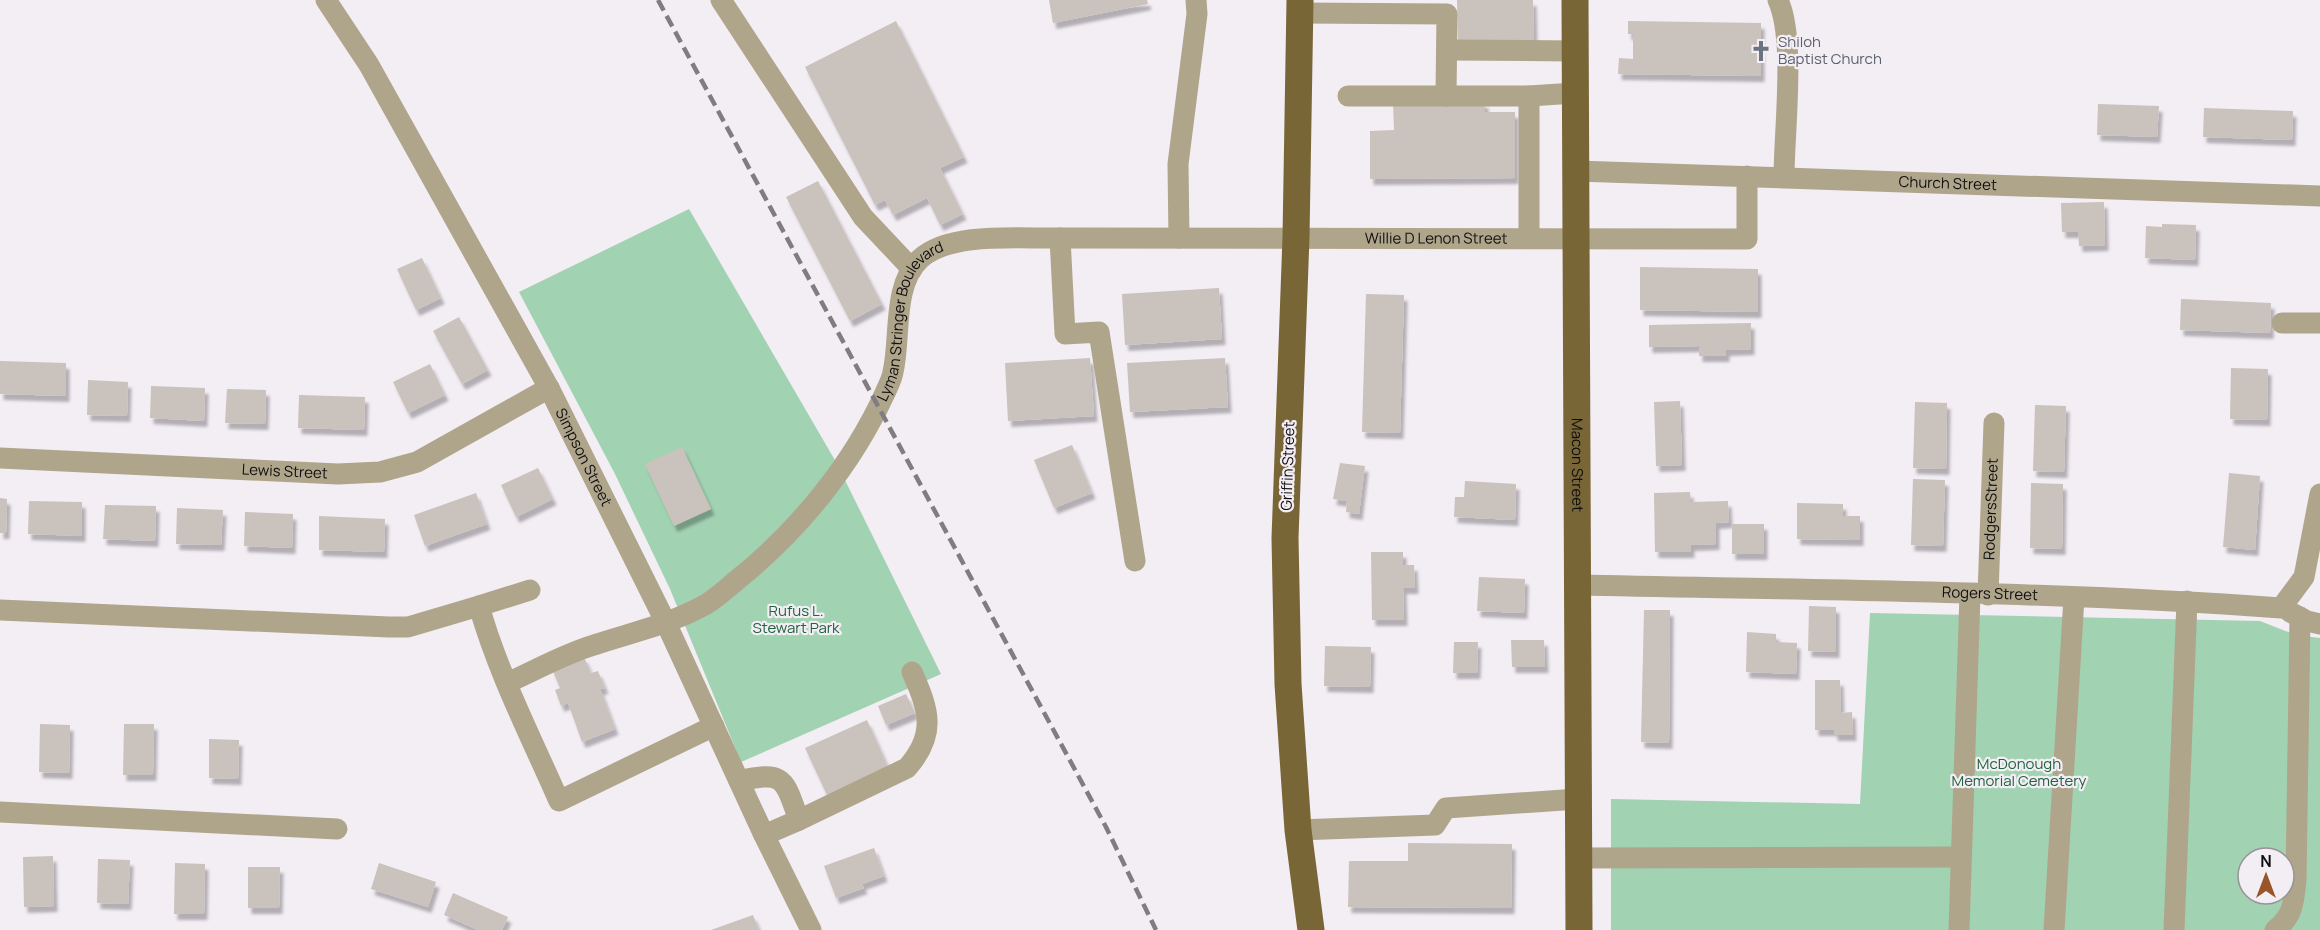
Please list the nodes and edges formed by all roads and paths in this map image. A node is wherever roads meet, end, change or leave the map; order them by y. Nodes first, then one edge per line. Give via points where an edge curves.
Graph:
1 (326, 0) edge
2 (721, 0) edge
3 (1196, 0) edge
4 (1575, 0) edge
5 (1778, 0) edge
6 (1300, 6) edge
7 (1447, 7) edge
8 (1447, 50) junction
9 (1575, 51) junction
10 (1575, 93) junction
11 (1348, 96) dead end
12 (1446, 96) junction
13 (1529, 96) junction
14 (1576, 171) junction
15 (1747, 176) junction
16 (1784, 177) junction
17 (2320, 196) edge
18 (1296, 237) junction
19 (1060, 238) junction
20 (1179, 238) junction
21 (1529, 238) junction
22 (1576, 238) junction
23 (912, 269) junction
24 (2282, 323) dead end
25 (2320, 323) edge
26 (549, 388) junction
27 (1994, 423) dead end
28 (0, 458) edge
29 (2320, 494) edge
30 (1135, 561) dead end
31 (1578, 585) junction
32 (530, 590) dead end
33 (1979, 594) junction
34 (2074, 597) junction
35 (2187, 601) junction
36 (478, 606) junction
37 (2281, 608) junction
38 (0, 610) edge
39 (2310, 620) edge
40 (666, 623) junction
41 (912, 672) dead end
42 (507, 683) junction
43 (714, 726) junction
44 (739, 781) junction
45 (1578, 799) junction
46 (0, 812) edge
47 (799, 820) junction
48 (337, 829) dead end
49 (1298, 830) junction
50 (764, 835) junction
51 (1961, 857) junction
52 (1579, 858) junction
53 (811, 930) edge
54 (1311, 930) edge
55 (1579, 930) edge
56 (1959, 930) edge
57 (2054, 930) edge
58 (2174, 930) edge
59 (2276, 930) edge

1 - 26 street, Simpson Street via 369,65
2 - 23 street via 863,217
3 - 20 street via 1178,164
4 - 9 main road, Macon Street
5 - 16 street via 1785,15 1788,72
6 - 7 street
6 - 18 main road, Griffin Street
7 - 8 street
8 - 9 street
8 - 12 street
9 - 10 main road, Macon Street
10 - 13 street
10 - 14 main road, Macon Street
11 - 12 street
12 - 13 street
13 - 21 street
14 - 15 street, Church Street
14 - 22 main road, Macon Street
15 - 16 street, Church Street
15 - 22 street, Willie D Lenon Street via 1747,239
16 - 17 street, Church Street
18 - 20 street, Lyman Stringer Boulevard
18 - 21 street, Willie D Lenon Street
18 - 49 main road, Griffin Street via 1285,538 1288,684
19 - 20 street, Lyman Stringer Boulevard
19 - 23 street, Lyman Stringer Boulevard via 953,243 925,255
19 - 30 street via 1065,334 1099,332
21 - 22 street, Willie D Lenon Street
22 - 31 main road, Macon Street
23 - 40 street, Lyman Stringer Boulevard via 903,292 893,373 846,463 774,548 703,606
24 - 25 street
26 - 28 street, Lewis Street via 417,462 380,472 338,474
26 - 40 street, Simpson Street
27 - 33 street, RodgersStreet
29 - 37 street via 2304,577
31 - 33 street, Rogers Street
31 - 45 main road, Macon Street
32 - 36 street
33 - 34 street, Rogers Street
33 - 51 street, RodgersStreet
34 - 35 street, Rogers Street
34 - 57 street
35 - 37 street, Rogers Street
35 - 58 street
36 - 38 street via 408,627
36 - 42 street
37 - 39 street
39 - 59 street via 2296,880 2291,912
40 - 42 street, Lyman Stringer Boulevard via 593,645
40 - 43 street, Simpson Street
41 - 47 street via 929,723 918,756 907,768
42 - 43 street via 559,801
43 - 44 street, Simpson Street
44 - 47 street via 766,776 785,784
44 - 50 street, Simpson Street
45 - 49 street via 1446,808 1435,825
45 - 52 main road, Macon Street
46 - 48 street
47 - 50 street
49 - 54 main road, Griffin Street
50 - 53 street, Simpson Street
51 - 52 street
51 - 56 street, RodgersStreet
52 - 55 main road, Macon Street

